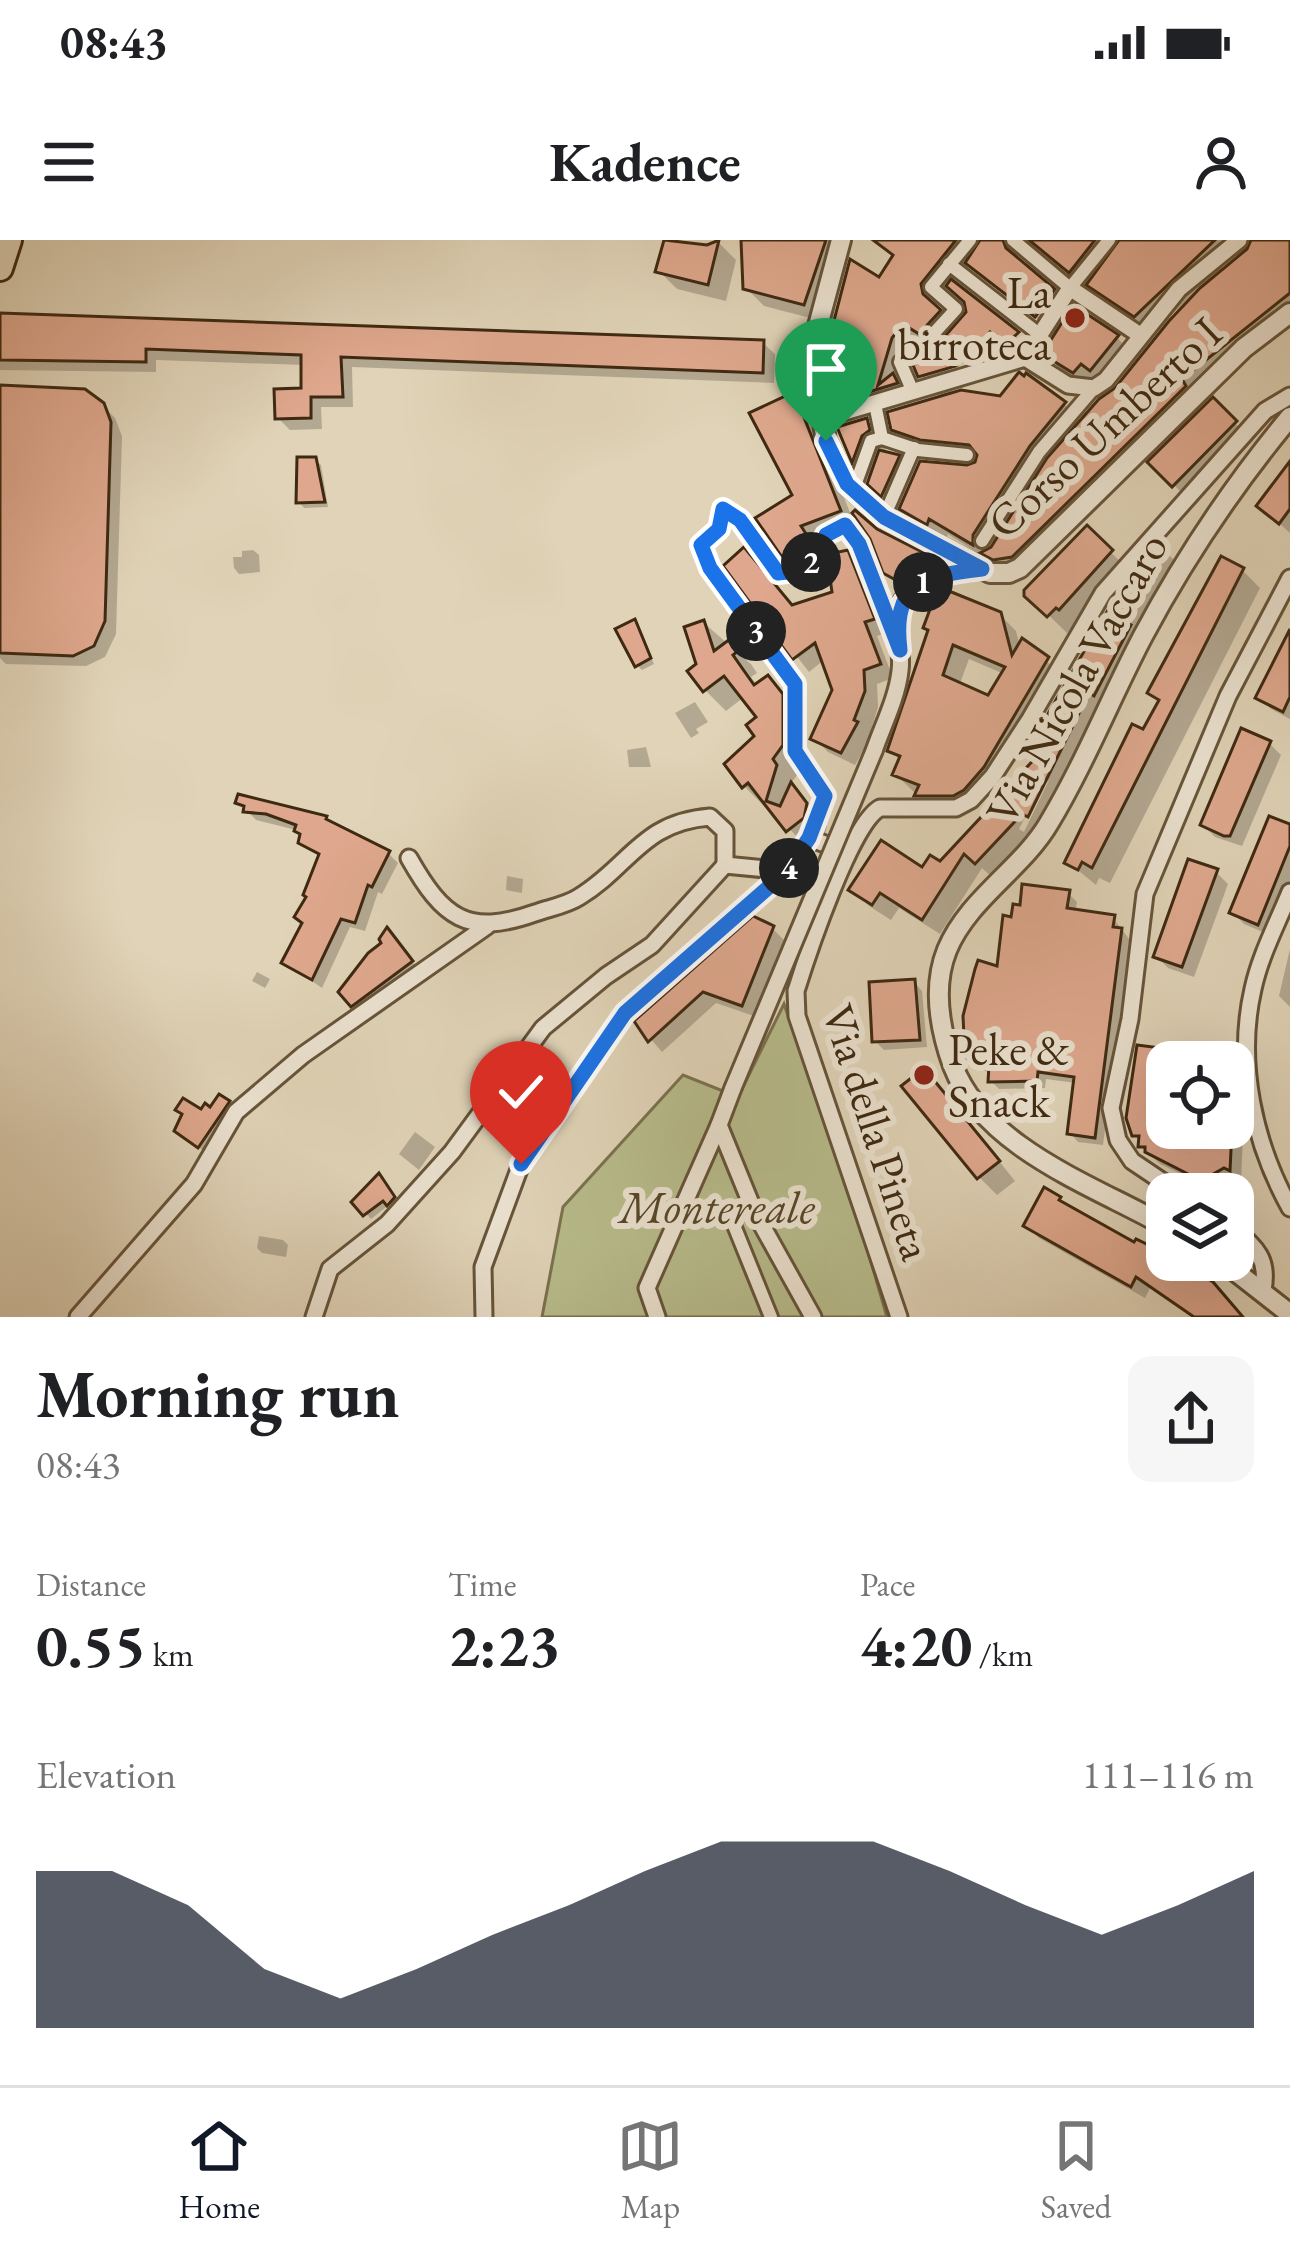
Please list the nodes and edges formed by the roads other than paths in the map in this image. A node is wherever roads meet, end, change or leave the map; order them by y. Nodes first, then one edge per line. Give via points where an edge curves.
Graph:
1 (9, 240) edge
2 (841, 240) edge
3 (970, 240) edge
4 (1013, 240) edge
5 (1109, 240) edge
6 (1239, 240) edge
7 (950, 264) junction
8 (0, 268) edge
9 (1070, 288) junction
10 (1290, 313) edge
11 (1040, 334) junction
12 (1139, 334) junction
13 (1025, 358) junction
14 (1094, 388) junction
15 (913, 392) junction
16 (1290, 396) edge
17 (875, 404) junction
18 (1290, 417) edge
19 (821, 419) junction
20 (882, 439) junction
21 (914, 448) junction
22 (967, 455) dead end
23 (850, 488) junction
24 (884, 517) junction
25 (982, 541) dead end
26 (982, 569) junction
27 (1290, 578) edge
28 (900, 650) junction
29 (809, 838) junction
30 (849, 853) junction
31 (409, 858) dead end
32 (724, 865) junction
33 (787, 871) junction
34 (1290, 892) edge
35 (487, 926) junction
36 (719, 1125) junction
37 (1150, 1173) edge
38 (1290, 1208) edge
39 (729, 1213) dead end
40 (1146, 1215) edge
41 (1254, 1247) edge
42 (1251, 1281) edge
43 (1263, 1290) junction
44 (1290, 1314) edge
45 (78, 1317) edge
46 (314, 1317) edge
47 (484, 1317) edge
48 (657, 1317) edge
49 (771, 1317) edge
50 (813, 1317) edge
51 (899, 1317) edge

1 - 8 main road
2 - 19 street via 811,352
3 - 7 street
4 - 9 street
5 - 9 street
6 - 12 street
7 - 11 street
7 - 15 street via 931,287 956,310 900,362
9 - 11 street
9 - 12 street
10 - 26 street, Corso Umberto I via 1244,348 1020,568
11 - 13 street
12 - 14 street
13 - 14 street via 1068,385
13 - 15 street
14 - 25 street via 1018,481
15 - 17 street
16 - 30 street, Via della Pineta via 1265,411 1103,593 1030,719 970,800 956,808 880,808
17 - 19 street
17 - 20 street
18 - 40 street, Via Nicola Vaccaro via 1195,543 1048,824 954,936 942,968 945,1041 982,1110 1037,1155
19 - 23 street
20 - 21 street
20 - 23 street via 871,441
21 - 22 street
21 - 24 street
23 - 24 street, Corso Umberto I
24 - 26 street, Corso Umberto I
26 - 28 street via 944,573 904,598
27 - 37 street via 1228,696 1145,894 1111,1108 1118,1140
28 - 29 street via 845,525 826,535 811,563 778,573 723,509 719,529 701,545 795,684 795,751 825,796
28 - 36 street, bridge via 899,681 874,751
29 - 30 street
29 - 33 street
30 - 51 street, Via della Pineta via 796,992 797,1016
31 - 35 street via 426,888 461,920
32 - 33 street
32 - 35 street via 725,831 710,817 678,819 578,898
32 - 46 street via 652,945 543,1028 452,1152 387,1224 330,1269
33 - 47 street via 625,1013 521,1164 483,1267
34 - 38 street via 1253,985 1246,1050 1258,1127
35 - 45 street via 236,1112 194,1184
36 - 48 street via 647,1288
36 - 50 street via 754,1211
39 - 49 street
41 - 43 street via 1266,1266
42 - 43 street
43 - 44 street

